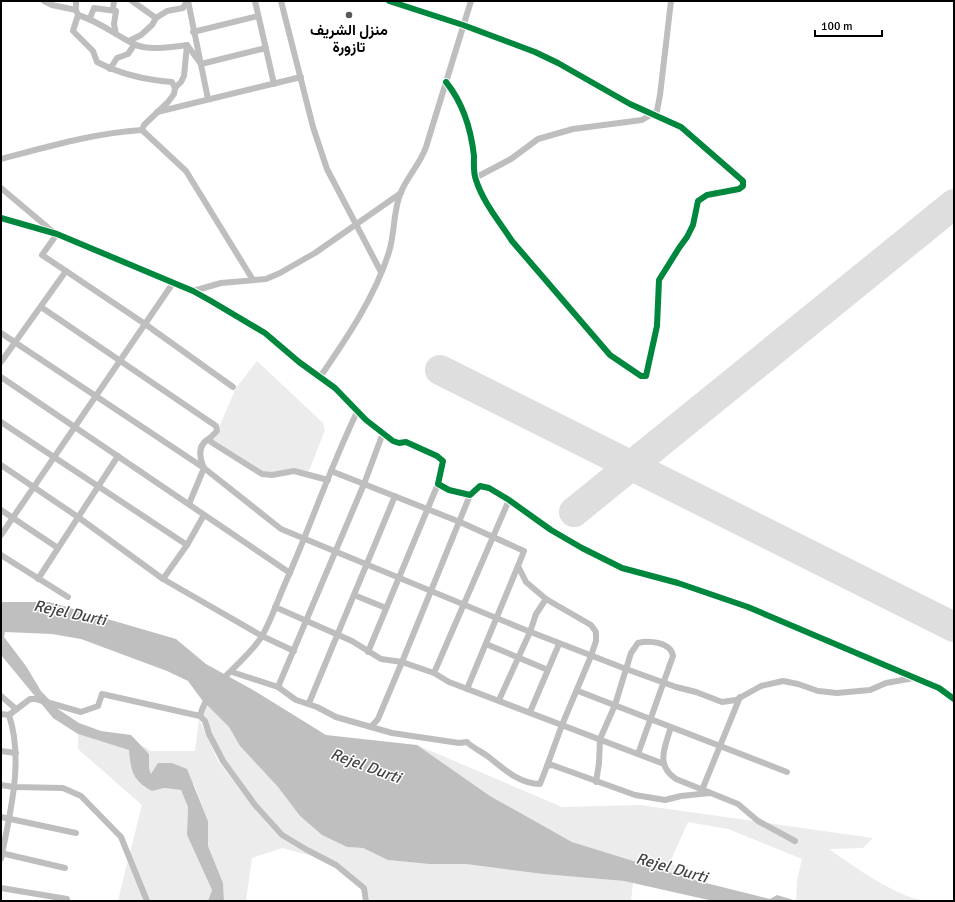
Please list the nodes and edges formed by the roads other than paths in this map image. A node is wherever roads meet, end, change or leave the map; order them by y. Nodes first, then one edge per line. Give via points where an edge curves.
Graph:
1 (44, 1) edge
2 (76, 1) edge
3 (114, 1) edge
4 (132, 1) edge
5 (182, 1) edge
6 (187, 1) edge
7 (255, 1) edge
8 (281, 1) edge
9 (389, 1) edge
10 (471, 1) edge
11 (671, 1) edge
12 (183, 8) junction
13 (112, 10) junction
14 (77, 13) junction
15 (258, 16) junction
16 (90, 18) junction
17 (156, 18) junction
18 (463, 25) junction
19 (194, 32) junction
20 (116, 34) junction
21 (132, 43) junction
22 (187, 45) junction
23 (266, 48) junction
24 (201, 64) junction
25 (110, 69) junction
26 (301, 77) junction
27 (446, 82) junction
28 (274, 84) junction
29 (175, 88) junction
30 (208, 99) junction
31 (157, 112) junction
32 (652, 115) junction
33 (142, 130) junction
34 (1, 159) edge
35 (475, 178) junction
36 (1, 188) edge
37 (400, 193) junction
38 (1, 218) edge
39 (356, 225) junction
40 (56, 234) junction
41 (66, 271) junction
42 (381, 272) junction
43 (253, 280) junction
44 (173, 283) junction
45 (193, 291) junction
46 (41, 307) junction
47 (145, 324) junction
48 (1, 333) edge
49 (15, 342) junction
50 (120, 361) junction
51 (1, 362) edge
52 (1, 377) edge
53 (320, 377) junction
54 (233, 386) dead end
55 (96, 396) junction
56 (358, 410) junction
57 (1, 422) edge
58 (75, 427) junction
59 (383, 433) junction
60 (210, 438) junction
61 (118, 456) junction
62 (54, 457) junction
63 (1, 465) edge
64 (204, 468) junction
65 (332, 471) junction
66 (328, 480) junction
67 (364, 484) junction
68 (438, 484) junction
69 (34, 486) junction
70 (98, 487) junction
71 (470, 495) junction
72 (395, 496) junction
73 (510, 500) junction
74 (189, 504) junction
75 (427, 509) junction
76 (1, 510) edge
77 (204, 514) junction
78 (78, 517) junction
79 (12, 518) junction
80 (460, 522) junction
81 (1, 535) edge
82 (493, 538) junction
83 (304, 540) junction
84 (187, 545) junction
85 (58, 548) junction
86 (334, 552) junction
87 (1, 555) edge
88 (366, 564) junction
89 (518, 566) junction
90 (290, 573) junction
91 (399, 578) junction
92 (38, 579) junction
93 (163, 579) junction
94 (432, 591) junction
95 (354, 595) junction
96 (68, 597) dead end
97 (546, 599) junction
98 (464, 604) junction
99 (275, 607) junction
100 (386, 608) junction
101 (496, 618) junction
102 (306, 622) junction
103 (530, 632) junction
104 (337, 634) junction
105 (262, 636) junction
106 (486, 644) junction
107 (559, 644) junction
108 (294, 652) junction
109 (368, 652) junction
110 (592, 656) junction
111 (517, 657) junction
112 (402, 662) junction
113 (626, 669) junction
114 (548, 670) junction
115 (232, 672) junction
116 (434, 673) junction
117 (914, 678) junction
118 (664, 683) junction
119 (278, 687) junction
120 (467, 688) junction
121 (578, 691) junction
122 (1, 696) edge
123 (740, 697) junction
124 (954, 699) edge
125 (499, 700) junction
126 (309, 703) junction
127 (615, 705) junction
128 (16, 709) junction
129 (530, 712) junction
130 (1, 714) edge
131 (9, 715) junction
132 (200, 716) junction
133 (652, 720) junction
134 (562, 724) junction
135 (371, 727) junction
136 (671, 727) junction
137 (600, 739) junction
138 (719, 746) junction
139 (1, 751) edge
140 (16, 753) junction
141 (638, 754) junction
142 (664, 764) junction
143 (547, 766) junction
144 (787, 772) dead end
145 (596, 782) junction
146 (1, 785) edge
147 (14, 787) junction
148 (702, 790) junction
149 (710, 793) junction
150 (1, 817) edge
151 (8, 818) junction
152 (76, 833) dead end
153 (795, 841) dead end
154 (1, 855) edge
155 (65, 868) dead end
156 (1, 888) edge
157 (67, 899) dead end
158 (147, 901) edge
159 (366, 901) edge

1 - 14 street
2 - 14 street
3 - 13 street
4 - 17 street
5 - 12 street
6 - 12 street
6 - 19 street
7 - 15 street
8 - 26 street
9 - 18 street
10 - 18 street
11 - 32 street via 659,105
12 - 17 street via 166,12
13 - 16 street via 94,8
13 - 20 street via 116,11
14 - 16 street
14 - 25 street via 73,31 93,51 97,62
15 - 19 street
15 - 23 street
16 - 20 street
17 - 21 street
18 - 27 street
18 - 32 street via 535,52
19 - 24 street
20 - 21 street
21 - 22 street via 154,48
21 - 25 street via 128,54 117,58
22 - 24 street
22 - 29 street via 184,76
23 - 24 street
23 - 28 street
24 - 30 street
25 - 29 street via 145,80 172,82
26 - 28 street
26 - 39 street via 313,127 327,169
27 - 35 street via 468,122
27 - 37 street via 422,156
28 - 30 street
29 - 31 street via 174,94
30 - 31 street
31 - 33 street
32 - 35 street via 642,120 597,124 546,137
32 - 35 street via 681,128 743,181 743,186 707,195 698,201 693,225 659,280 656,326 648,374 644,377 610,355 512,241 489,208
33 - 34 street via 121,131 74,140
33 - 43 street via 186,171
36 - 40 street
37 - 39 street
37 - 42 street via 389,251
38 - 40 street
39 - 42 street
39 - 43 street via 280,273 266,279
40 - 41 street via 42,255
40 - 44 street
41 - 46 street
41 - 47 street
42 - 53 street via 370,296
43 - 45 street via 221,283
44 - 45 street
44 - 47 street
45 - 53 street via 266,333
46 - 49 street
46 - 50 street
47 - 50 street
47 - 54 street
48 - 49 street
49 - 51 street
49 - 55 street
50 - 55 street
50 - 60 street via 216,426 217,430
52 - 58 street
53 - 56 street
55 - 58 street
55 - 64 street
56 - 59 street
56 - 65 street
57 - 62 street
58 - 61 street
58 - 62 street
59 - 67 street
59 - 68 street via 399,444 406,442 443,461
60 - 64 street via 200,448
60 - 66 street via 214,444 262,474 294,471
61 - 70 street
61 - 74 street
62 - 69 street
62 - 70 street
63 - 69 street
64 - 74 street
64 - 83 street via 281,529
65 - 66 street
65 - 67 street
66 - 83 street
67 - 72 street
67 - 86 street
68 - 71 street via 449,490
68 - 75 street
69 - 78 street
69 - 79 street
70 - 78 street
70 - 84 street
71 - 73 street via 480,486
71 - 80 street
72 - 75 street
72 - 88 street
73 - 82 street
73 - 117 street via 551,530 622,568 678,583 748,607
74 - 77 street
75 - 80 street
75 - 91 street
76 - 79 street
77 - 84 street
77 - 90 street
78 - 85 street
78 - 93 street
79 - 81 street
79 - 85 street
80 - 82 street
80 - 94 street
82 - 89 street via 524,551
82 - 98 street
83 - 86 street
83 - 90 street
84 - 93 street
85 - 92 street
86 - 88 street
86 - 102 street
87 - 92 street
88 - 91 street
88 - 95 street
89 - 97 street via 526,582
89 - 101 street
90 - 99 street
91 - 94 street
91 - 100 street
92 - 96 street
93 - 105 street
94 - 98 street
94 - 112 street
95 - 100 street
95 - 104 street
97 - 103 street via 536,614
97 - 110 street via 591,625 596,632
98 - 101 street
98 - 116 street
99 - 102 street
99 - 105 street
100 - 109 street
101 - 103 street
101 - 106 street
102 - 104 street
102 - 108 street
103 - 107 street
103 - 111 street
104 - 109 street
104 - 126 street
105 - 108 street
105 - 115 street
106 - 111 street
106 - 120 street
107 - 110 street
107 - 114 street
108 - 119 street
109 - 112 street via 381,659
110 - 113 street
110 - 121 street
111 - 114 street
111 - 125 street
112 - 116 street
112 - 135 street via 378,719
113 - 118 street
113 - 118 street via 638,643 660,644 668,647 673,656
113 - 127 street
114 - 129 street
115 - 119 street
115 - 132 street via 202,707
116 - 120 street via 442,679
117 - 123 street via 886,683 870,690 837,694 783,682 761,686
117 - 124 street via 939,688
118 - 123 street via 719,702 733,701
118 - 133 street
119 - 126 street via 296,700
120 - 125 street
121 - 127 street
121 - 134 street
122 - 128 street
123 - 138 street
125 - 129 street
126 - 135 street via 332,716
127 - 133 street
127 - 137 street
128 - 131 street
128 - 132 street via 30,699 36,699 81,712 98,706 102,694
129 - 134 street
130 - 131 street
131 - 140 street via 16,739
132 - 159 street via 205,721 223,761 255,805 282,835 336,865 364,888
133 - 136 street
133 - 141 street
134 - 137 street
134 - 143 street
135 - 143 street via 432,740 467,742 506,772 530,784 540,784
136 - 138 street
136 - 142 street via 663,752
137 - 141 street
137 - 145 street
138 - 144 street
138 - 148 street
139 - 140 street
140 - 147 street
141 - 142 street
142 - 148 street via 669,774 676,779
143 - 145 street via 571,771
145 - 149 street via 626,793 665,800
146 - 147 street
147 - 151 street
147 - 158 street via 63,788 81,796 121,837
148 - 149 street
149 - 153 street via 738,804 758,821
150 - 151 street
151 - 152 street
151 - 154 street
154 - 155 street
156 - 157 street

